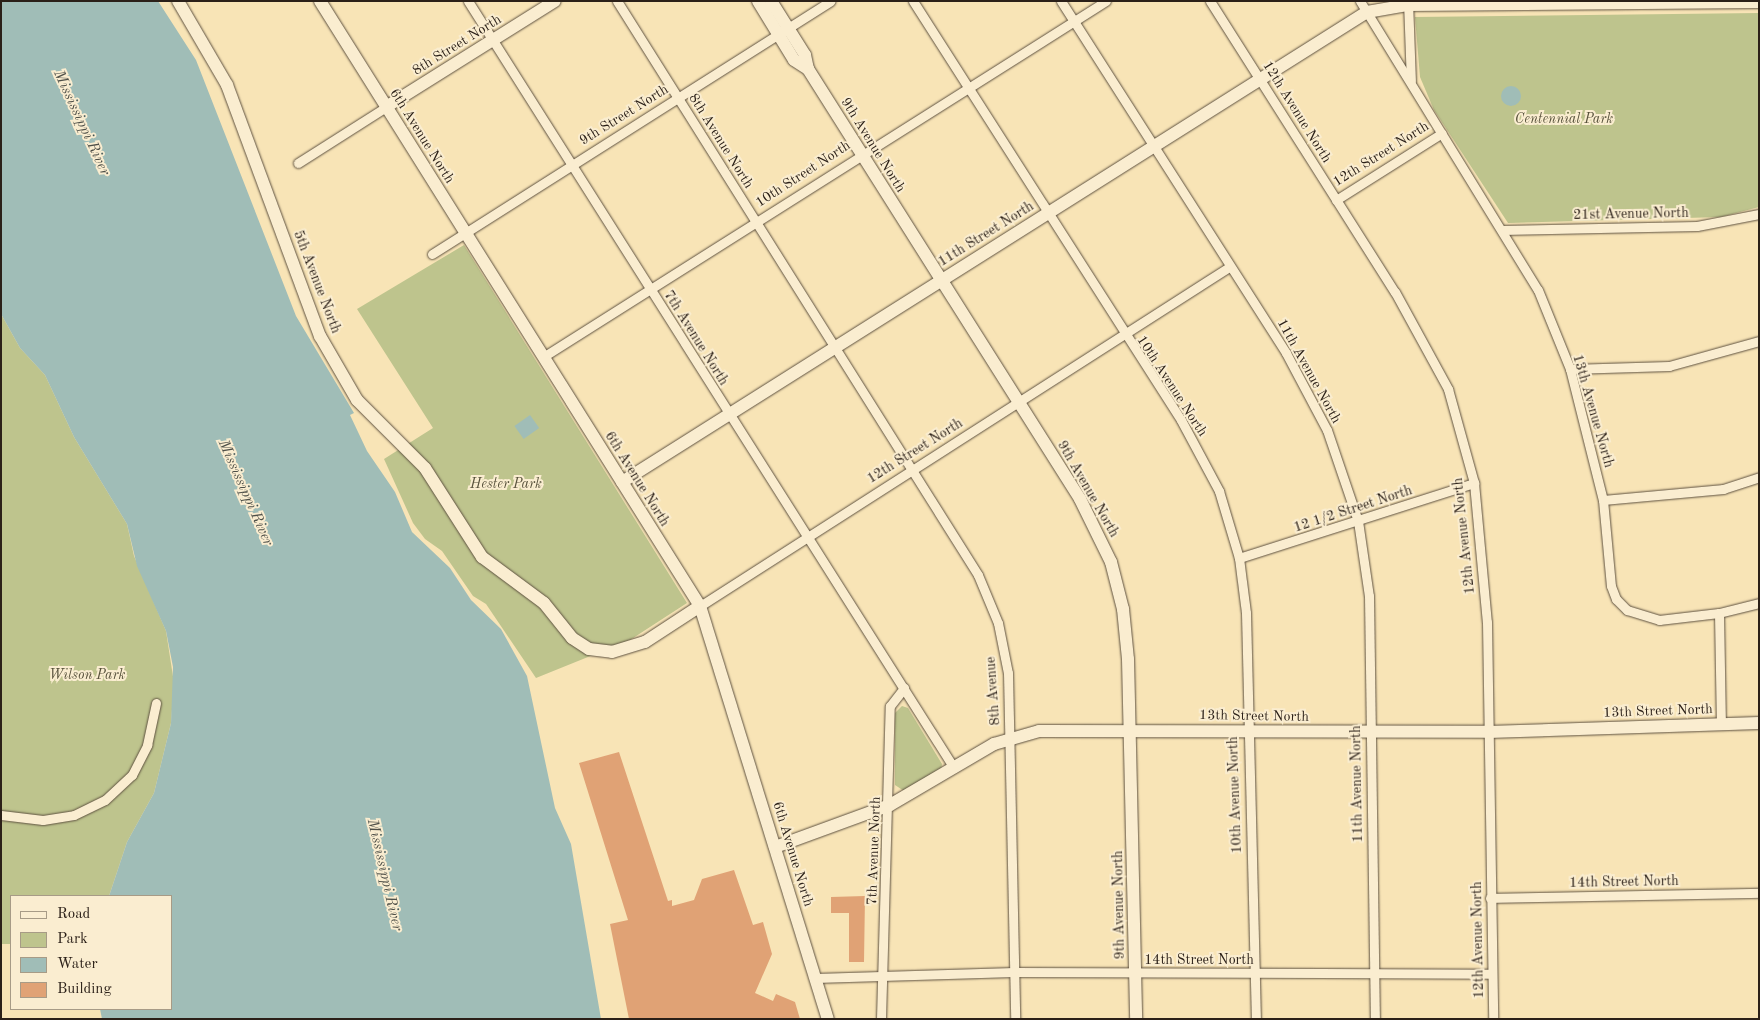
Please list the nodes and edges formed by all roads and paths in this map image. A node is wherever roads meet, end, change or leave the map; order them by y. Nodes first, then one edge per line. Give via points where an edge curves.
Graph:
1 (178, 1) edge
2 (320, 1) edge
3 (468, 1) edge
4 (555, 1) edge
5 (617, 1) edge
6 (758, 1) edge
7 (771, 1) edge
8 (830, 1) edge
9 (913, 1) edge
10 (1061, 1) edge
11 (1106, 1) edge
12 (1210, 1) edge
13 (1540, 2) edge
14 (1674, 2) edge
15 (1759, 2) edge
16 (1408, 3) edge
17 (1364, 7) edge
18 (1074, 22) junction
19 (782, 30) junction
20 (492, 41) junction
21 (1260, 80) junction
22 (1411, 83) junction
23 (969, 89) junction
24 (678, 98) junction
25 (386, 107) junction
26 (1442, 133) junction
27 (1154, 147) junction
28 (861, 153) junction
29 (298, 163) dead end
30 (570, 164) junction
31 (1336, 200) junction
32 (1047, 214) junction
33 (1759, 214) edge
34 (756, 222) junction
35 (1502, 230) junction
36 (464, 232) junction
37 (432, 254) dead end
38 (1229, 267) junction
39 (941, 280) junction
40 (649, 289) junction
41 (1124, 337) junction
42 (1759, 341) edge
43 (834, 346) junction
44 (544, 357) junction
45 (1570, 369) junction
46 (1020, 403) junction
47 (728, 415) junction
48 (912, 471) junction
49 (1759, 477) edge
50 (622, 482) junction
51 (1474, 484) junction
52 (1603, 500) junction
53 (1358, 522) junction
54 (806, 535) junction
55 (1239, 558) junction
56 (1759, 603) edge
57 (700, 606) junction
58 (1719, 612) junction
59 (612, 652) joint
60 (904, 688) junction
61 (156, 703) dead end
62 (1759, 723) edge
63 (1722, 724) junction
64 (1129, 731) junction
65 (1246, 731) junction
66 (1370, 732) junction
67 (1488, 732) junction
68 (1010, 737) junction
69 (954, 768) junction
70 (890, 806) junction
71 (1, 815) edge
72 (776, 847) junction
73 (1759, 893) edge
74 (1490, 898) junction
75 (1014, 972) junction
76 (1135, 973) junction
77 (1255, 973) junction
78 (1374, 974) junction
79 (1492, 974) junction
80 (882, 976) junction
81 (815, 978) junction
82 (828, 1019) edge
83 (881, 1019) edge
84 (1016, 1019) edge
85 (1136, 1019) edge
86 (1256, 1019) edge
87 (1375, 1019) edge
88 (1493, 1019) edge

1 - 59 street, 5th Avenue North via 227,85 320,336 357,400 425,468 482,557 544,603 572,638 589,649
2 - 25 street, 6th Avenue North
3 - 20 street, 7th Avenue North
4 - 20 street, 8th Street North
5 - 24 street, 8th Avenue North
6 - 19 street, 9th Avenue North
7 - 19 street, 9th Avenue North
8 - 19 street, 9th Street North
9 - 23 street, 10th Avenue North
10 - 18 street, 11th Avenue North
11 - 18 street, 10th Street North
12 - 21 street, 12th Avenue North
13 - 14 street
13 - 16 street
14 - 15 street
16 - 17 street
16 - 22 street
17 - 21 street, 11th Street North
17 - 22 street, 13th Avenue North
18 - 23 street, 10th Street North
18 - 27 street, 11th Avenue North
19 - 24 street, 9th Street North
19 - 28 street, 9th Avenue North via 794,60 808,70
20 - 25 street, 8th Street North
20 - 30 street, 7th Avenue North
21 - 27 street, 11th Street North
21 - 31 street, 12th Avenue North
22 - 26 street, 13th Avenue North
23 - 28 street, 10th Street North
23 - 32 street, 10th Avenue North
24 - 30 street, 9th Street North
24 - 34 street, 8th Avenue North
25 - 29 street, 8th Street North
25 - 36 street, 6th Avenue North
26 - 31 street, 12th Street North
26 - 35 street, 13th Avenue North
27 - 32 street, 11th Street North
27 - 38 street, 11th Avenue North
28 - 34 street, 10th Street North
28 - 39 street, 9th Avenue North
30 - 36 street, 9th Street North
30 - 40 street, 7th Avenue North
31 - 51 street, 12th Avenue North via 1396,292 1448,389
32 - 39 street, 11th Street North
32 - 41 street, 10th Avenue North
33 - 35 street, 21st Avenue North via 1697,226
34 - 40 street, 10th Street North
34 - 43 street, 8th Avenue North
35 - 45 street, 13th Avenue North via 1538,290
36 - 37 street, 9th Street North
36 - 44 street, 6th Avenue North
38 - 41 street, 12th Street North
38 - 53 street, 11th Avenue North via 1286,353 1327,430
39 - 43 street, 11th Street North
39 - 46 street, 9th Avenue North
40 - 44 street, 10th Street North
40 - 47 street, 7th Avenue North
41 - 46 street, 12th Street North
41 - 55 street, 10th Avenue North via 1181,420 1219,491
42 - 45 street via 1669,366
43 - 47 street, 11th Street North
43 - 48 street, 8th Avenue
44 - 50 street, 6th Avenue North
45 - 52 street, 13th Avenue North
46 - 48 street, 12th Street North
46 - 64 street, 9th Avenue North via 1080,499 1111,562 1126,633
47 - 50 street, 11th Street North
47 - 54 street, 7th Avenue North
48 - 54 street, 12th Street North
48 - 68 street, 8th Avenue via 978,575 998,623 1008,673
49 - 52 street via 1723,489
50 - 57 street, 6th Avenue North
51 - 53 street, 12 1/2 Street North
51 - 67 street, 12th Avenue North via 1487,622
52 - 58 street, 13th Avenue North via 1611,586 1616,599 1627,610 1659,620
53 - 55 street, 12 1/2 Street North
53 - 66 street, 11th Avenue North via 1368,596
54 - 57 street, 12th Street North
54 - 60 street, 7th Avenue North
55 - 65 street, 10th Avenue North via 1246,613
56 - 58 street, 13th Avenue North
57 - 59 street, 12th Street North via 645,642
57 - 72 street, 6th Avenue North
58 - 63 street
60 - 69 street, 7th Avenue North
60 - 70 street, 7th Avenue North via 890,706
61 - 71 street via 147,745 132,775 105,800 74,815 43,820
62 - 63 street, 13th Street North
63 - 67 street, 13th Street North
64 - 65 street, 13th Street North
64 - 68 street, 13th Street North via 1039,731
64 - 76 street, 9th Avenue North
65 - 66 street, 13th Street North
65 - 77 street, 10th Avenue North
66 - 67 street, 13th Street North
66 - 78 street, 11th Avenue North
67 - 74 street, 12th Avenue North
68 - 69 street, 13th Street North
68 - 75 street, 8th Avenue
69 - 70 street, 13th Street North
70 - 72 street, 13th Street North
70 - 80 street, 7th Avenue North
72 - 81 street, 6th Avenue North
73 - 74 street, 14th Street North
74 - 79 street, 12th Avenue North
75 - 76 street, 14th Street North
75 - 80 street, 14th Street North
75 - 84 street, 8th Avenue
76 - 77 street, 14th Street North
76 - 85 street, 9th Avenue North
77 - 78 street, 14th Street North
77 - 86 street, 10th Avenue North
78 - 79 street, 14th Street North
78 - 87 street, 11th Avenue North
79 - 88 street, 12th Avenue North
80 - 81 street, 14th Street North
80 - 83 street, 7th Avenue North
81 - 82 street, 6th Avenue North

